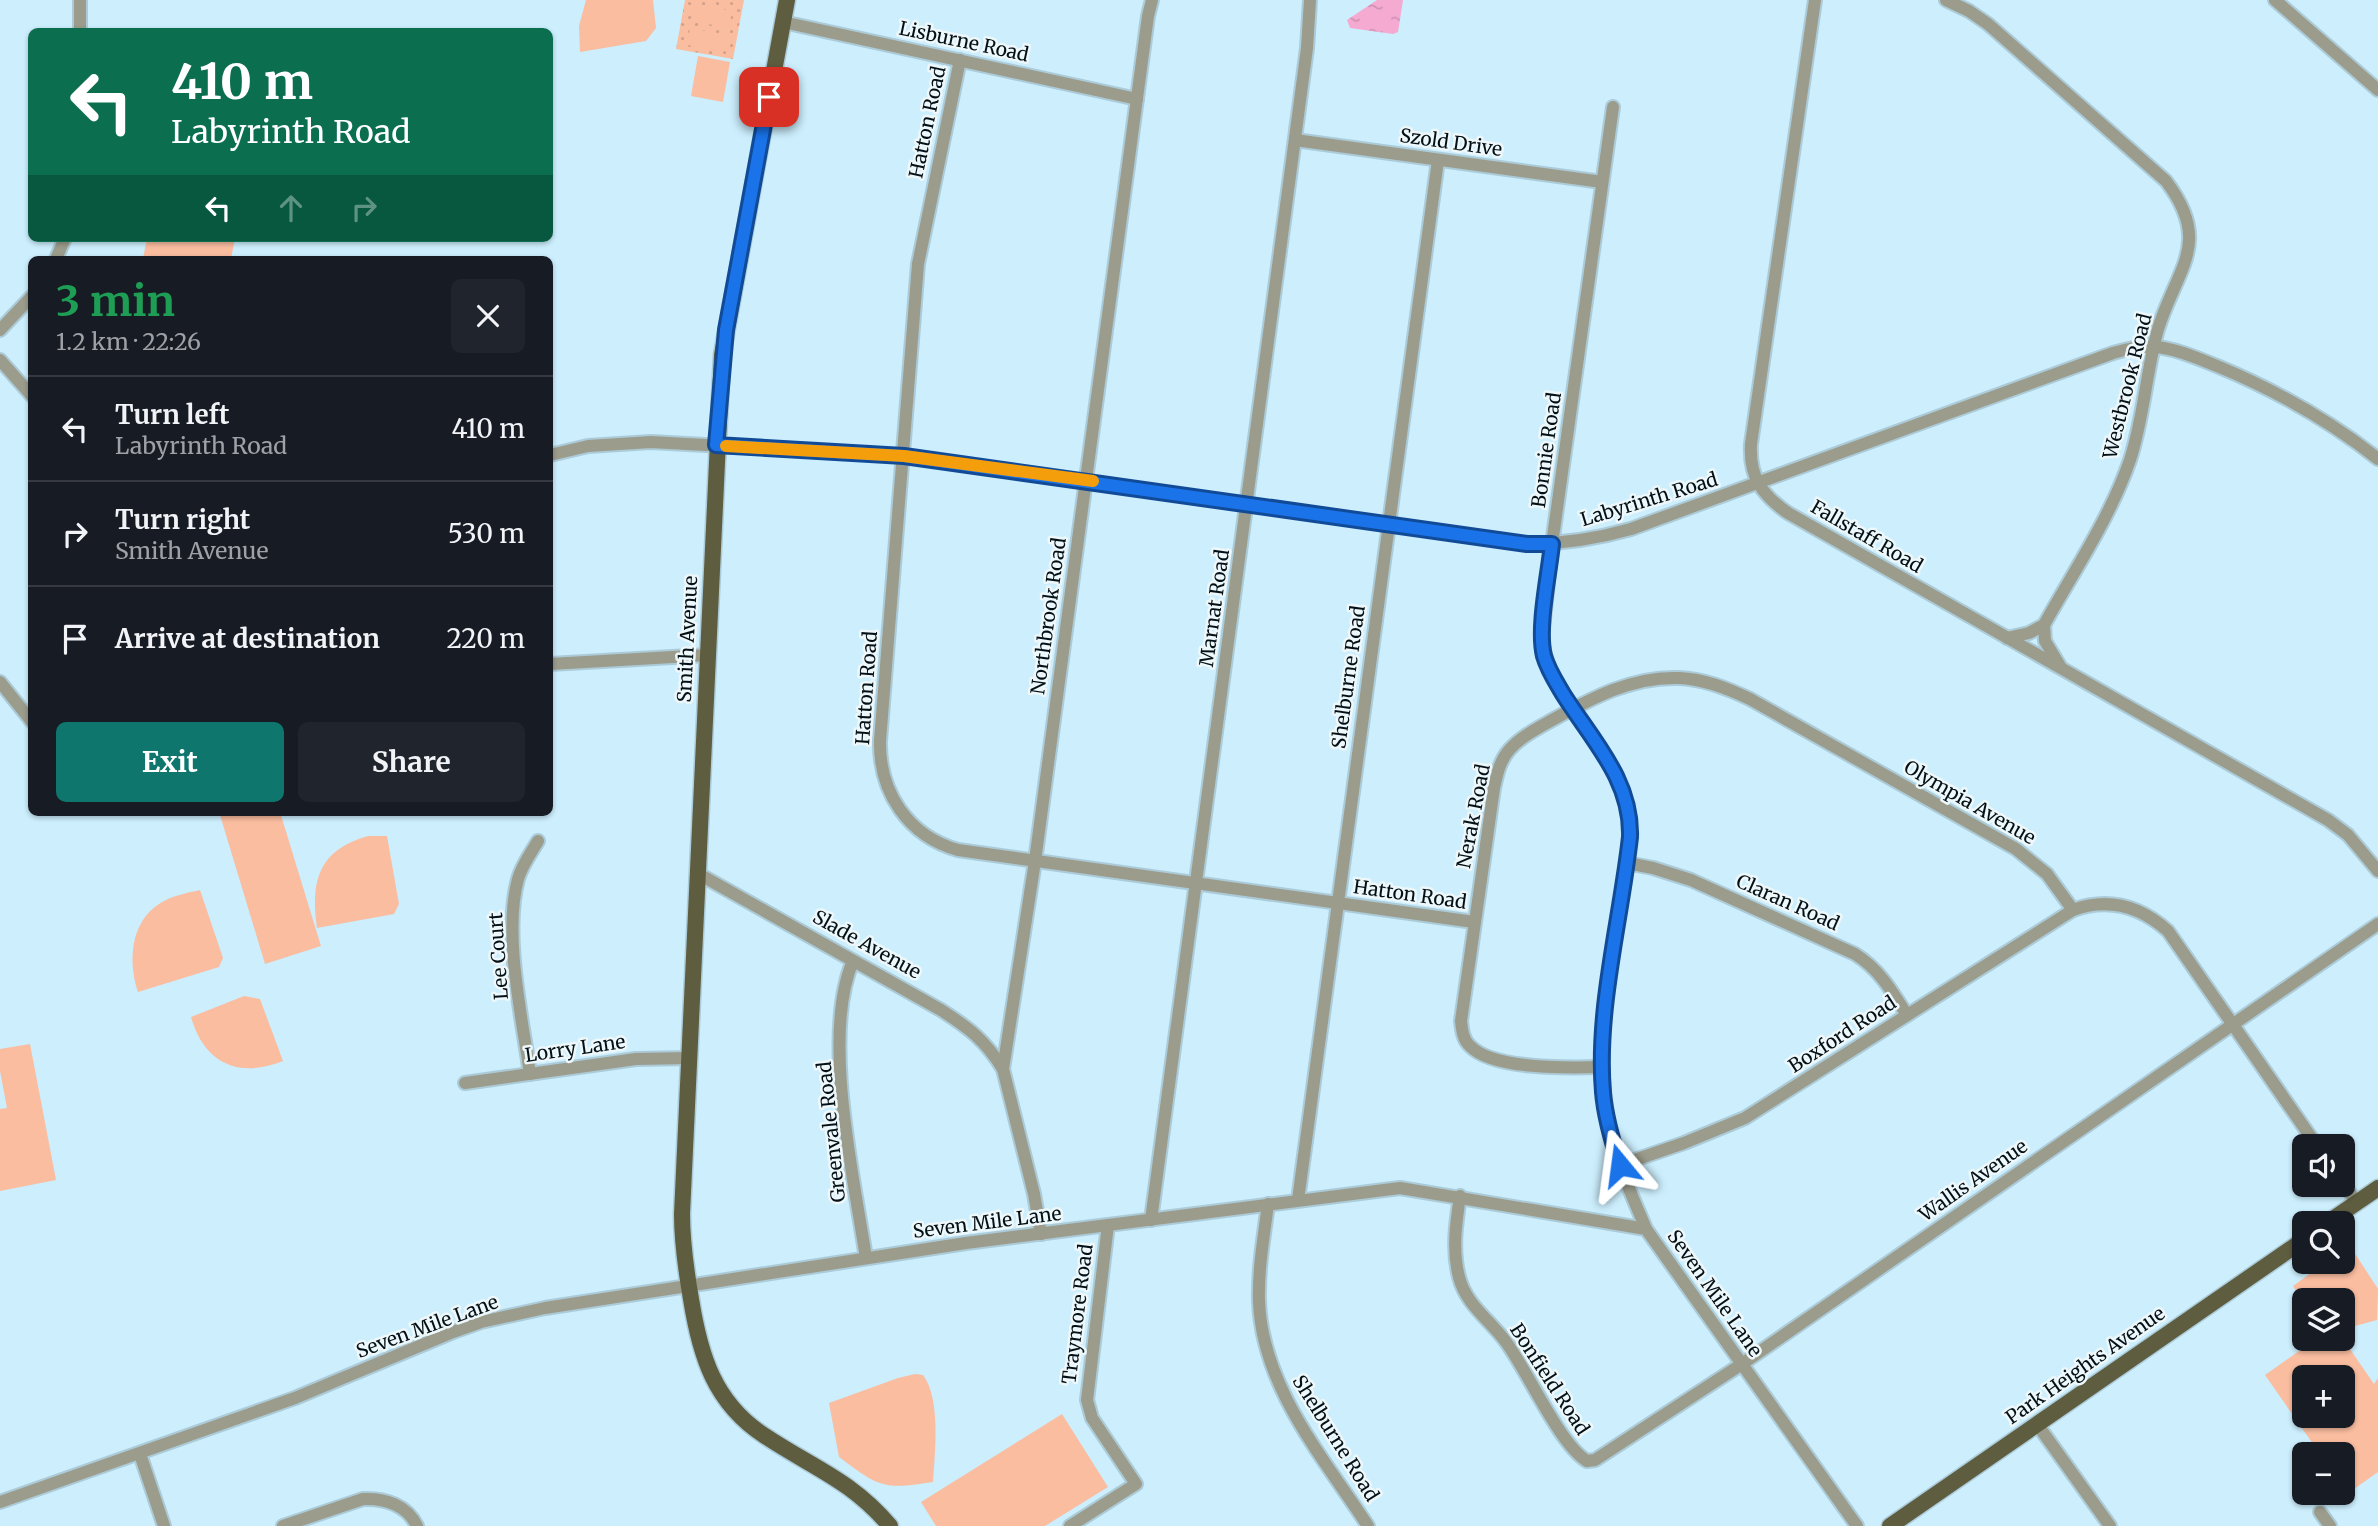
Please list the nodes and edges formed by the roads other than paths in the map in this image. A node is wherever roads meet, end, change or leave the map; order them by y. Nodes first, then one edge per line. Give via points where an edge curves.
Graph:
1 (80, 0) edge
2 (787, 0) edge
3 (1152, 0) edge
4 (1310, 0) edge
5 (1815, 0) edge
6 (1946, 0) edge
7 (2275, 0) edge
8 (783, 22) junction
9 (80, 28) edge
10 (960, 60) junction
11 (2378, 90) edge
12 (1137, 99) junction
13 (1613, 107) dead end
14 (1294, 140) junction
15 (1438, 160) junction
16 (1602, 182) junction
17 (28, 300) edge
18 (0, 330) edge
19 (2154, 347) junction
20 (0, 360) edge
21 (28, 392) edge
22 (716, 445) junction
23 (553, 455) edge
24 (904, 456) junction
25 (2378, 459) edge
26 (1085, 480) junction
27 (1757, 484) junction
28 (1247, 503) junction
29 (1388, 523) junction
30 (1552, 544) junction
31 (2044, 625) junction
32 (2007, 638) junction
33 (708, 655) junction
34 (553, 664) edge
35 (2062, 668) junction
36 (0, 682) edge
37 (1573, 709) junction
38 (28, 717) edge
39 (538, 841) dead end
40 (1035, 861) junction
41 (1627, 863) junction
42 (2378, 871) edge
43 (697, 873) junction
44 (1197, 883) junction
45 (1337, 903) junction
46 (2073, 910) junction
47 (1474, 922) junction
48 (2378, 925) edge
49 (853, 961) junction
50 (1907, 1015) junction
51 (2232, 1023) junction
52 (690, 1058) junction
53 (1602, 1067) junction
54 (1003, 1069) junction
55 (530, 1074) junction
56 (465, 1083) dead end
57 (2310, 1134) edge
58 (1620, 1165) junction
59 (2378, 1188) edge
60 (1460, 1196) junction
61 (2353, 1197) edge
62 (1298, 1200) junction
63 (2357, 1203) junction
64 (1268, 1204) junction
65 (2345, 1211) edge
66 (1151, 1220) junction
67 (1108, 1226) junction
68 (1646, 1229) junction
69 (1041, 1234) junction
70 (2292, 1248) edge
71 (866, 1258) junction
72 (688, 1285) junction
73 (1742, 1364) junction
74 (2037, 1424) junction
75 (140, 1454) junction
76 (1587, 1461) joint
77 (0, 1502) edge
78 (2320, 1513) dead end
79 (164, 1526) edge
80 (284, 1526) edge
81 (417, 1526) edge
82 (890, 1526) edge
83 (1070, 1526) edge
84 (1368, 1526) edge
85 (1857, 1526) edge
86 (1890, 1526) edge
87 (2110, 1526) edge
88 (2330, 1526) edge

1 - 9 street
2 - 8 main road, Smith Avenue
3 - 12 street, Northbrook Road
4 - 14 street, Marnat Road
5 - 27 street via 1751,444
6 - 19 street, Westbrook Road via 1988,24 2155,170 2175,193 2188,220 2190,248
7 - 11 street
8 - 10 street, Lisburne Road
8 - 22 main road, Smith Avenue via 726,330
10 - 12 street, Lisburne Road
10 - 24 street, Hatton Road via 920,255
12 - 26 street, Northbrook Road
13 - 16 street, Bonnie Road
14 - 15 street, Szold Drive
14 - 28 street, Marnat Road
15 - 16 street, Szold Drive
15 - 29 street, Shelburne Road
16 - 30 street, Bonnie Road
17 - 18 street
19 - 25 street, Labyrinth Road via 2192,356 2270,389
19 - 27 street, Labyrinth Road via 2113,353
19 - 31 street, Westbrook Road via 2138,433 2121,484
20 - 21 street
22 - 23 street, Labyrinth Road via 617,443
22 - 24 street, Labyrinth Road
22 - 33 main road, Smith Avenue
24 - 26 street, Labyrinth Road
24 - 40 street, Hatton Road via 880,741 888,790 907,820 930,840 958,850
26 - 28 street, Labyrinth Road
26 - 40 street, Northbrook Road
27 - 30 street, Labyrinth Road via 1631,529
27 - 32 street, Fallstaff Road via 1788,513
28 - 29 street, Labyrinth Road
28 - 44 street, Marnat Road
29 - 30 street, Labyrinth Road
29 - 45 street, Shelburne Road
30 - 37 street, Bonnie Road via 1543,652
31 - 32 street
31 - 35 street via 2045,641
32 - 35 street, Fallstaff Road
33 - 34 street
33 - 43 main road, Smith Avenue
35 - 42 street, Fallstaff Road via 2328,820 2348,835
36 - 38 street
37 - 41 street, Bonnie Road via 1625,795 1630,822
37 - 46 street, Olympia Avenue via 1624,686 1661,678 1696,680 1732,691 2016,849 2047,874
37 - 47 street, Nerak Road via 1526,735 1501,763
39 - 55 street, Lee Court via 519,878 512,919
40 - 44 street, Hatton Road
40 - 54 street, Northbrook Road
41 - 50 street, Claran Road via 1690,880 1856,954 1883,978
41 - 53 street, Bonnie Road
43 - 49 street, Slade Avenue
43 - 52 main road, Smith Avenue
44 - 45 street, Hatton Road
44 - 66 street, Marnat Road
45 - 47 street, Hatton Road
45 - 62 street, Shelburne Road
46 - 50 street, Boxford Road
46 - 51 street via 2112,903 2157,921 2177,942
47 - 53 street, Nerak Road via 1461,1021 1470,1046 1486,1056 1550,1067
48 - 51 street, Wallis Avenue
49 - 54 street, Slade Avenue via 974,1031
49 - 71 street, Greenvale Road via 842,1001 841,1076
50 - 58 street, Boxford Road via 1745,1118
51 - 57 street
51 - 73 street, Wallis Avenue
52 - 55 street, Lorry Lane via 636,1059
52 - 72 main road, Smith Avenue via 682,1234
53 - 58 street, Bonnie Road via 1607,1120
54 - 69 street, Northbrook Road
55 - 56 street, Lorry Lane
58 - 68 street, Bonnie Road
59 - 63 main road
60 - 62 street, Seven Mile Lane via 1400,1188
60 - 68 street, Seven Mile Lane
60 - 76 street, Bonfield Road via 1455,1245 1466,1294 1516,1355 1572,1449
61 - 63 street
62 - 64 street, Seven Mile Lane
63 - 65 main road
64 - 66 street, Seven Mile Lane
64 - 84 street, Shelburne Road via 1259,1302 1272,1368 1295,1415
66 - 67 street, Seven Mile Lane
67 - 69 street, Seven Mile Lane
67 - 83 street, Traymore Road via 1087,1400 1092,1418 1136,1484
68 - 73 street, Seven Mile Lane
69 - 71 street, Seven Mile Lane
70 - 74 main road, Park Heights Avenue
71 - 72 street, Seven Mile Lane
72 - 75 street, Seven Mile Lane via 481,1322 295,1398
72 - 82 main road via 706,1366 732,1406 764,1436 855,1490
73 - 76 street, Wallis Avenue via 1605,1455
73 - 85 street, Seven Mile Lane
74 - 86 main road, Park Heights Avenue
74 - 87 street
75 - 77 street, Seven Mile Lane
75 - 79 street
78 - 88 street
80 - 81 street via 375,1499 397,1504

